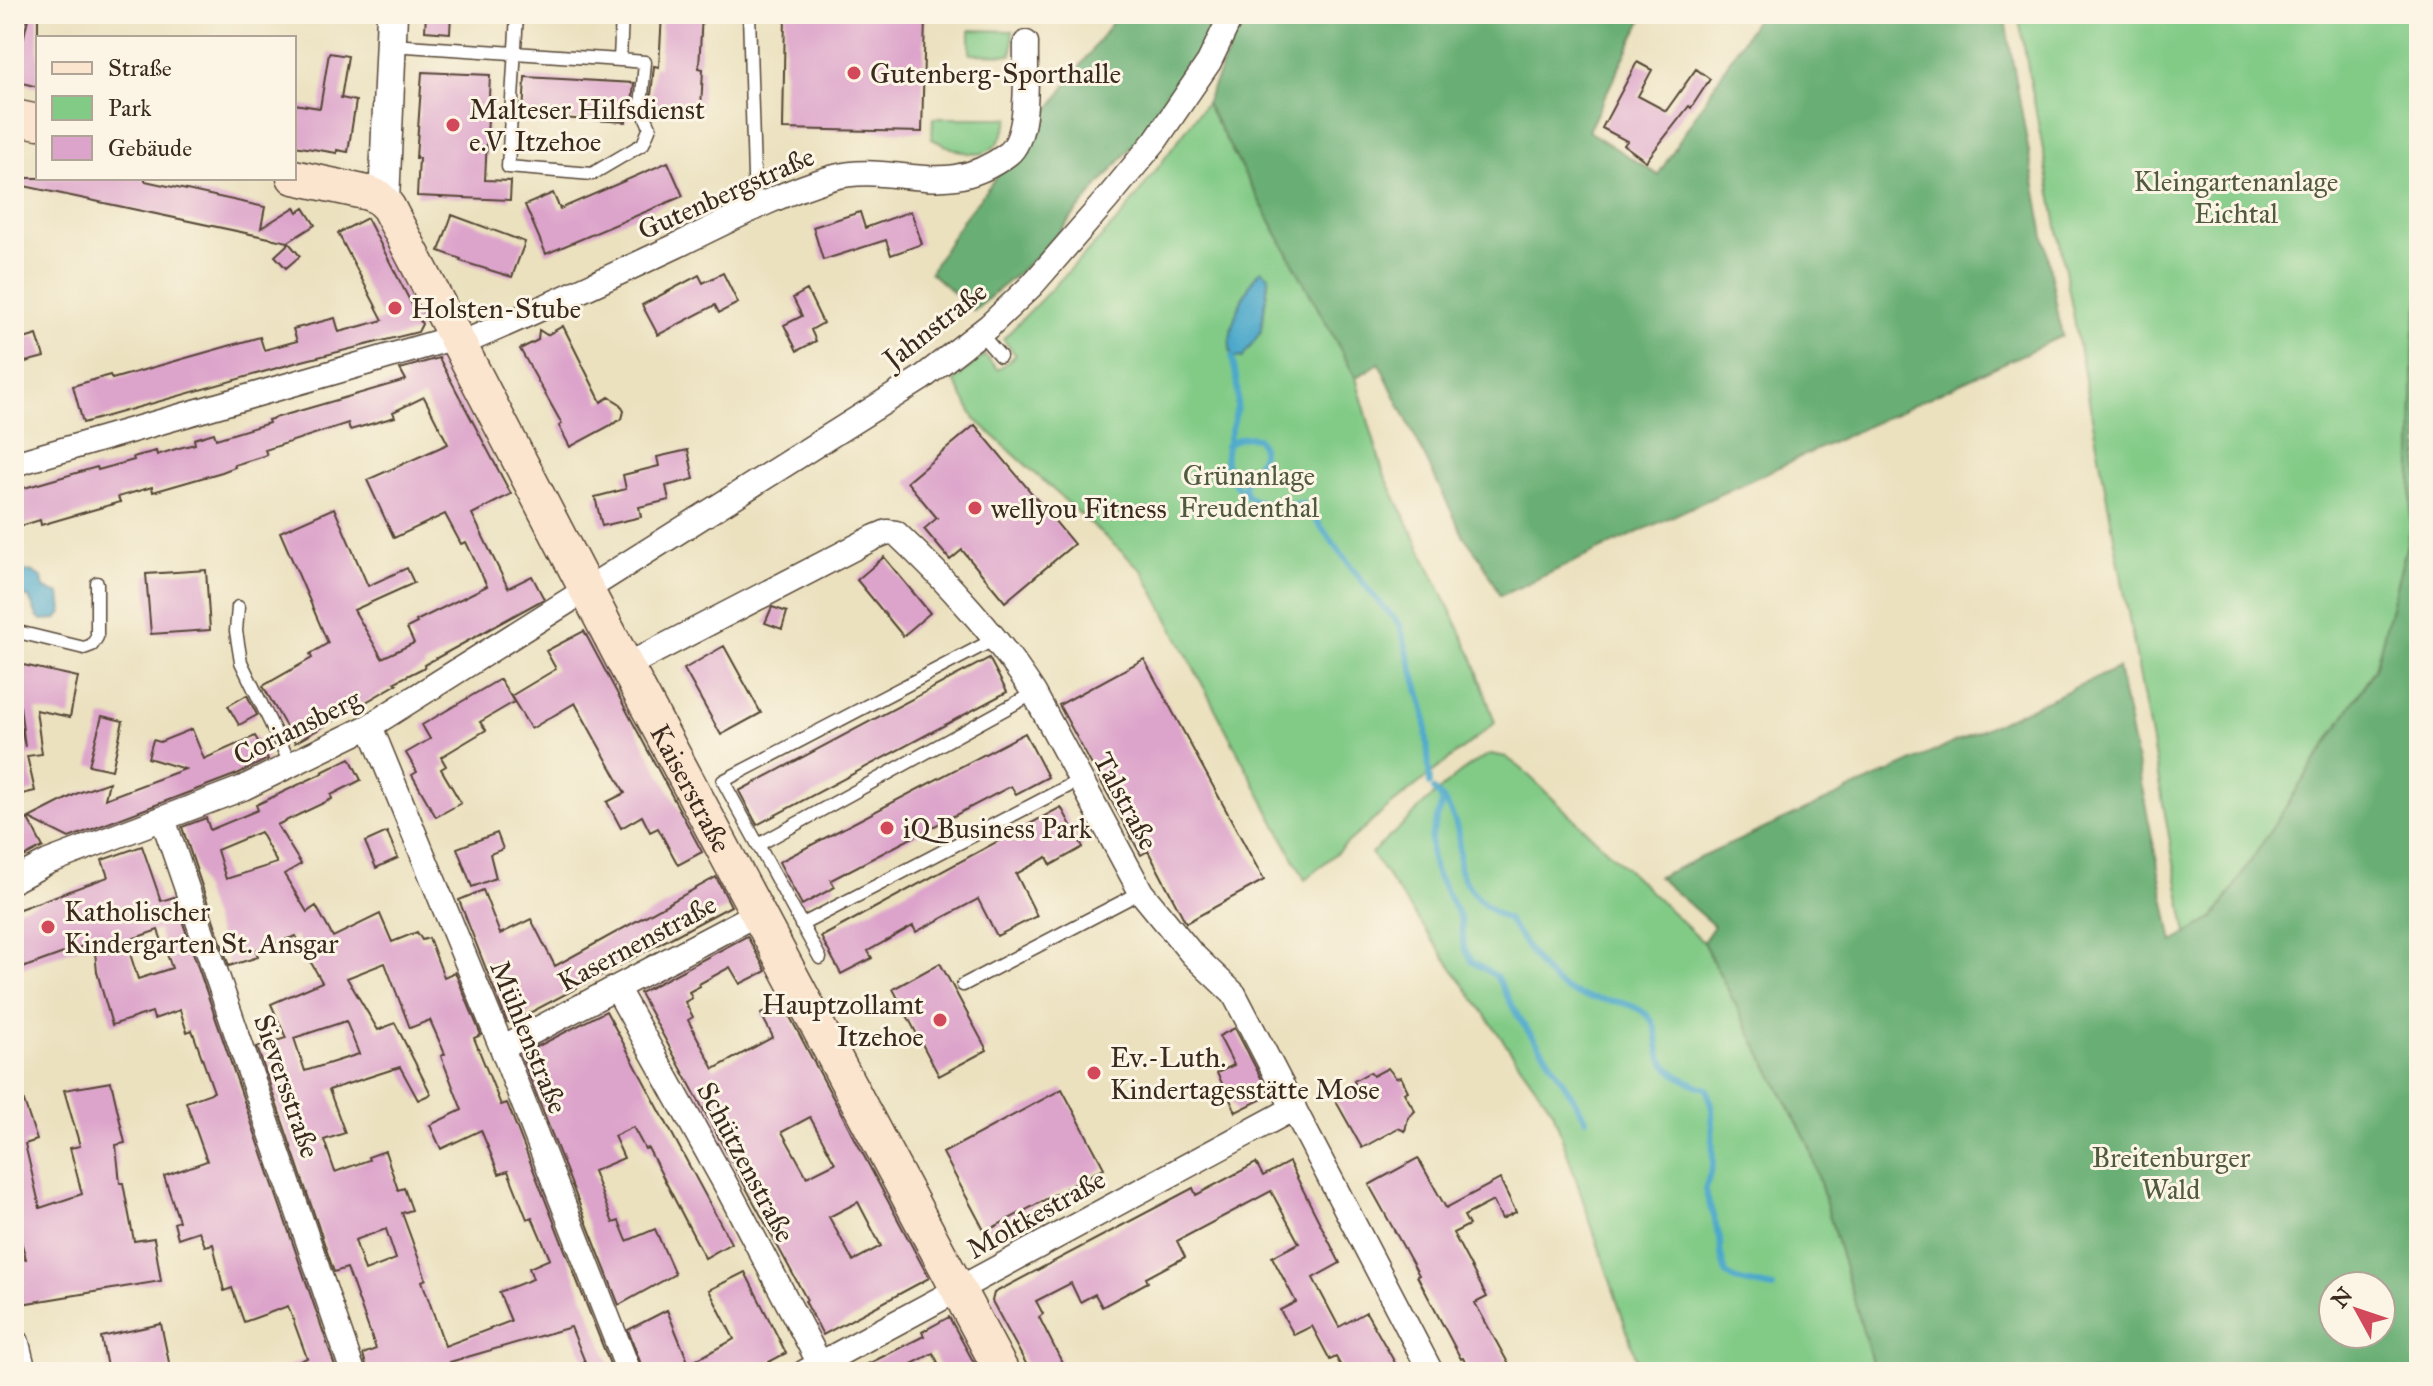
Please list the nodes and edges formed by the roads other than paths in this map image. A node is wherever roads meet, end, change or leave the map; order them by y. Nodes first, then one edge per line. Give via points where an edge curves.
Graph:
1 (392, 14) edge
2 (517, 14) edge
3 (622, 14) edge
4 (749, 14) edge
5 (1232, 14) edge
6 (1026, 43) dead end
7 (391, 45) junction
8 (515, 53) junction
9 (620, 60) junction
10 (14, 117) edge
11 (36, 122) edge
12 (296, 177) edge
13 (384, 202) junction
14 (755, 208) junction
15 (980, 333) junction
16 (458, 340) junction
17 (1000, 356) dead end
18 (14, 464) edge
19 (97, 583) dead end
20 (587, 590) junction
21 (238, 607) dead end
22 (14, 631) edge
23 (995, 639) junction
24 (626, 666) junction
25 (1034, 693) junction
26 (370, 726) junction
27 (291, 765) junction
28 (1080, 780) junction
29 (163, 819) junction
30 (758, 845) junction
31 (14, 880) edge
32 (1141, 892) junction
33 (758, 913) junction
34 (801, 925) junction
35 (820, 958) dead end
36 (963, 985) dead end
37 (617, 989) junction
38 (502, 1048) junction
39 (1294, 1108) junction
40 (958, 1291) junction
41 (14, 1343) edge
42 (812, 1368) edge
43 (21, 1372) edge
44 (353, 1372) edge
45 (629, 1372) edge
46 (1002, 1372) edge
47 (1431, 1372) edge

1 - 7 street
2 - 8 lane
3 - 9 lane
4 - 14 lane
5 - 15 street, Jahnstraße via 1209,62 1155,141 1032,285
6 - 14 street, Gutenbergstraße via 1021,134 1008,154 974,172 942,180 834,177
7 - 8 lane
7 - 13 street
8 - 9 lane
8 - 9 lane via 508,167 592,174 648,137 650,127 641,107 645,62
10 - 11 main road
12 - 13 main road via 368,193
13 - 16 main road, Kaiserstraße
14 - 16 street, Gutenbergstraße via 557,303
15 - 17 lane
15 - 20 street, Jahnstraße via 922,378
16 - 18 street, Gutenbergstraße
16 - 20 main road, Kaiserstraße
19 - 22 lane via 97,637 92,645 84,648
20 - 24 main road, Kaiserstraße
20 - 26 street, Coriansberg
21 - 27 lane via 241,662
23 - 24 street, Talstraße via 896,533 887,532
23 - 25 street, Talstraße
23 - 30 lane via 723,781
24 - 33 main road, Kaiserstraße
25 - 28 street, Talstraße
25 - 30 lane
26 - 27 street, Coriansberg
26 - 38 street, Mühlenstraße
27 - 29 street, Coriansberg
28 - 32 street, Talstraße
28 - 34 lane
29 - 31 street, Coriansberg
29 - 44 street, Sieversstraße
30 - 34 lane
32 - 36 lane
32 - 39 street, Talstraße via 1192,954 1234,994
33 - 37 street, Kasernenstraße
33 - 40 main road, Kaiserstraße
34 - 35 lane
37 - 38 street, Kasernenstraße
37 - 42 street, Schützenstraße via 727,1187
38 - 45 street, Mühlenstraße
39 - 40 street, Moltkestraße
39 - 47 street, Talstraße
40 - 42 street, Moltkestraße
40 - 46 main road, Kaiserstraße
41 - 43 street

